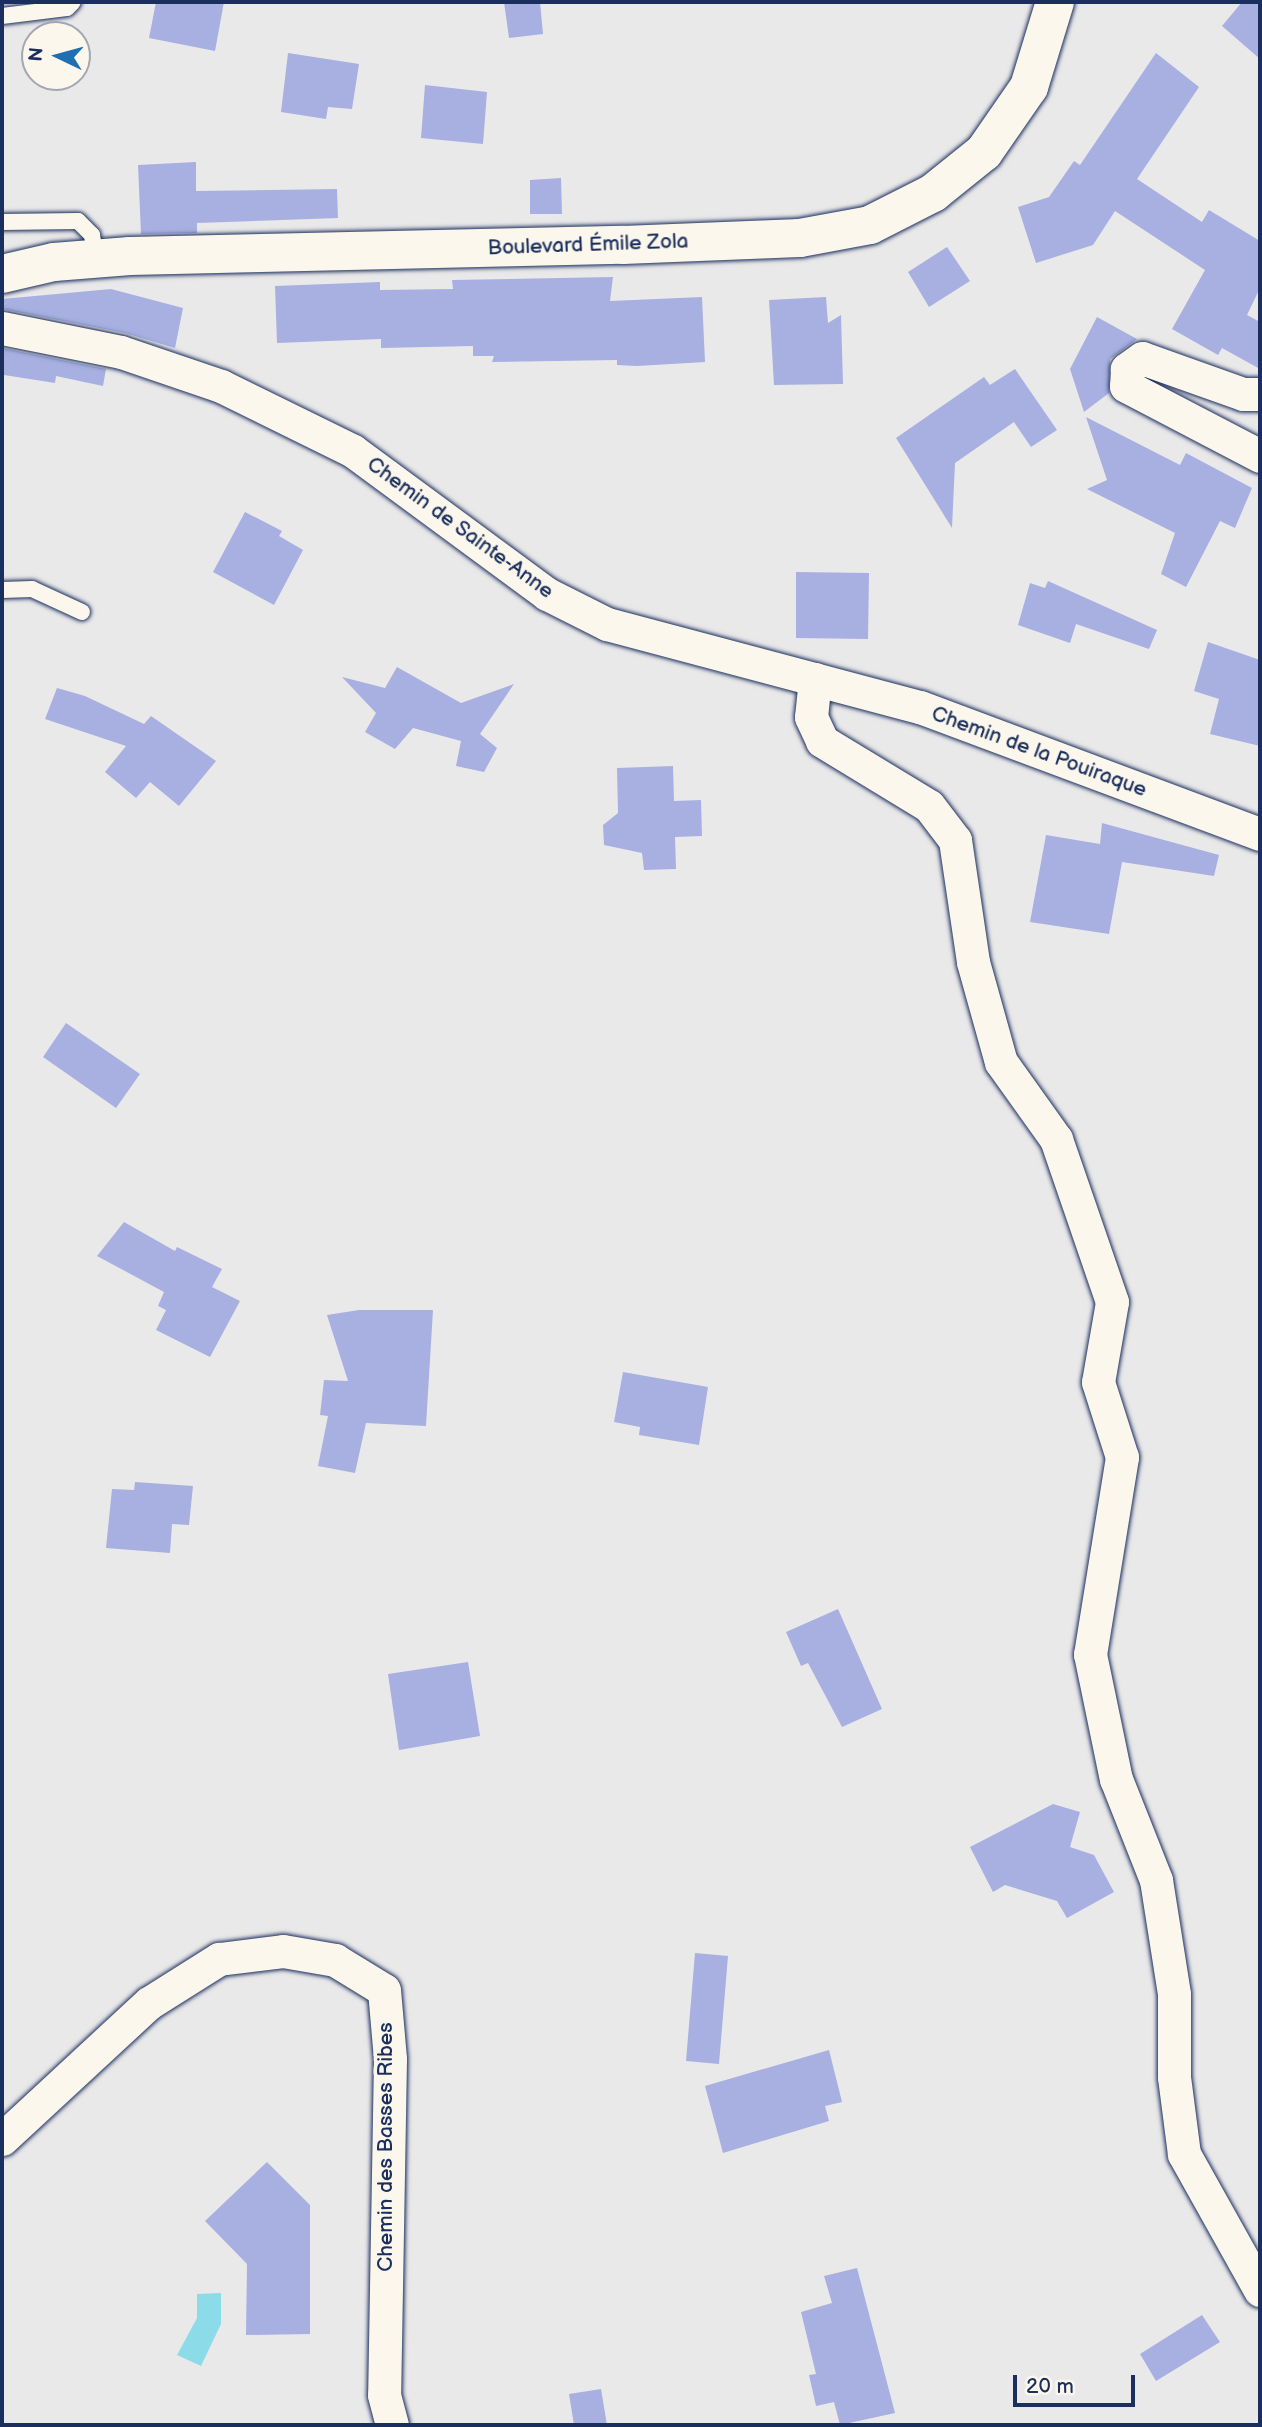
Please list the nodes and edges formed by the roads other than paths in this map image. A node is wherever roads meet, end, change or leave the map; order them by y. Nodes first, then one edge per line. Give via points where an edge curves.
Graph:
1 (73, 2) edge
2 (1055, 2) edge
3 (2, 16) edge
4 (2, 222) edge
5 (96, 258) junction
6 (2, 274) edge
7 (2, 328) edge
8 (1260, 394) edge
9 (1260, 456) edge
10 (2, 590) edge
11 (82, 612) dead end
12 (815, 679) junction
13 (1260, 834) edge
14 (2, 2139) edge
15 (1260, 2290) edge
16 (392, 2425) edge

1 - 3 lane via 67,8
2 - 5 main road, Boulevard Émile Zola via 1030,88 984,152 933,193 870,225 800,238
4 - 5 lane via 78,221 92,236
5 - 6 main road, Boulevard Émile Zola
7 - 12 street, Chemin de Sainte-Anne via 121,352 221,386 353,451 547,594 607,624 737,662
8 - 9 street via 1242,394 1142,358 1127,369 1126,386
10 - 11 lane via 32,589
12 - 13 street, Chemin de la Pouiraque via 920,707
12 - 15 street via 811,717 822,741 929,806 956,840 973,962 1001,1062 1056,1139 1112,1302 1098,1382 1122,1457 1090,1654 1116,1780 1156,1880 1174,1994 1174,2077 1184,2154
14 - 16 street, Chemin des Basses Ribes via 149,2003 219,1959 283,1951 335,1960 384,1990 390,2059 384,2395

